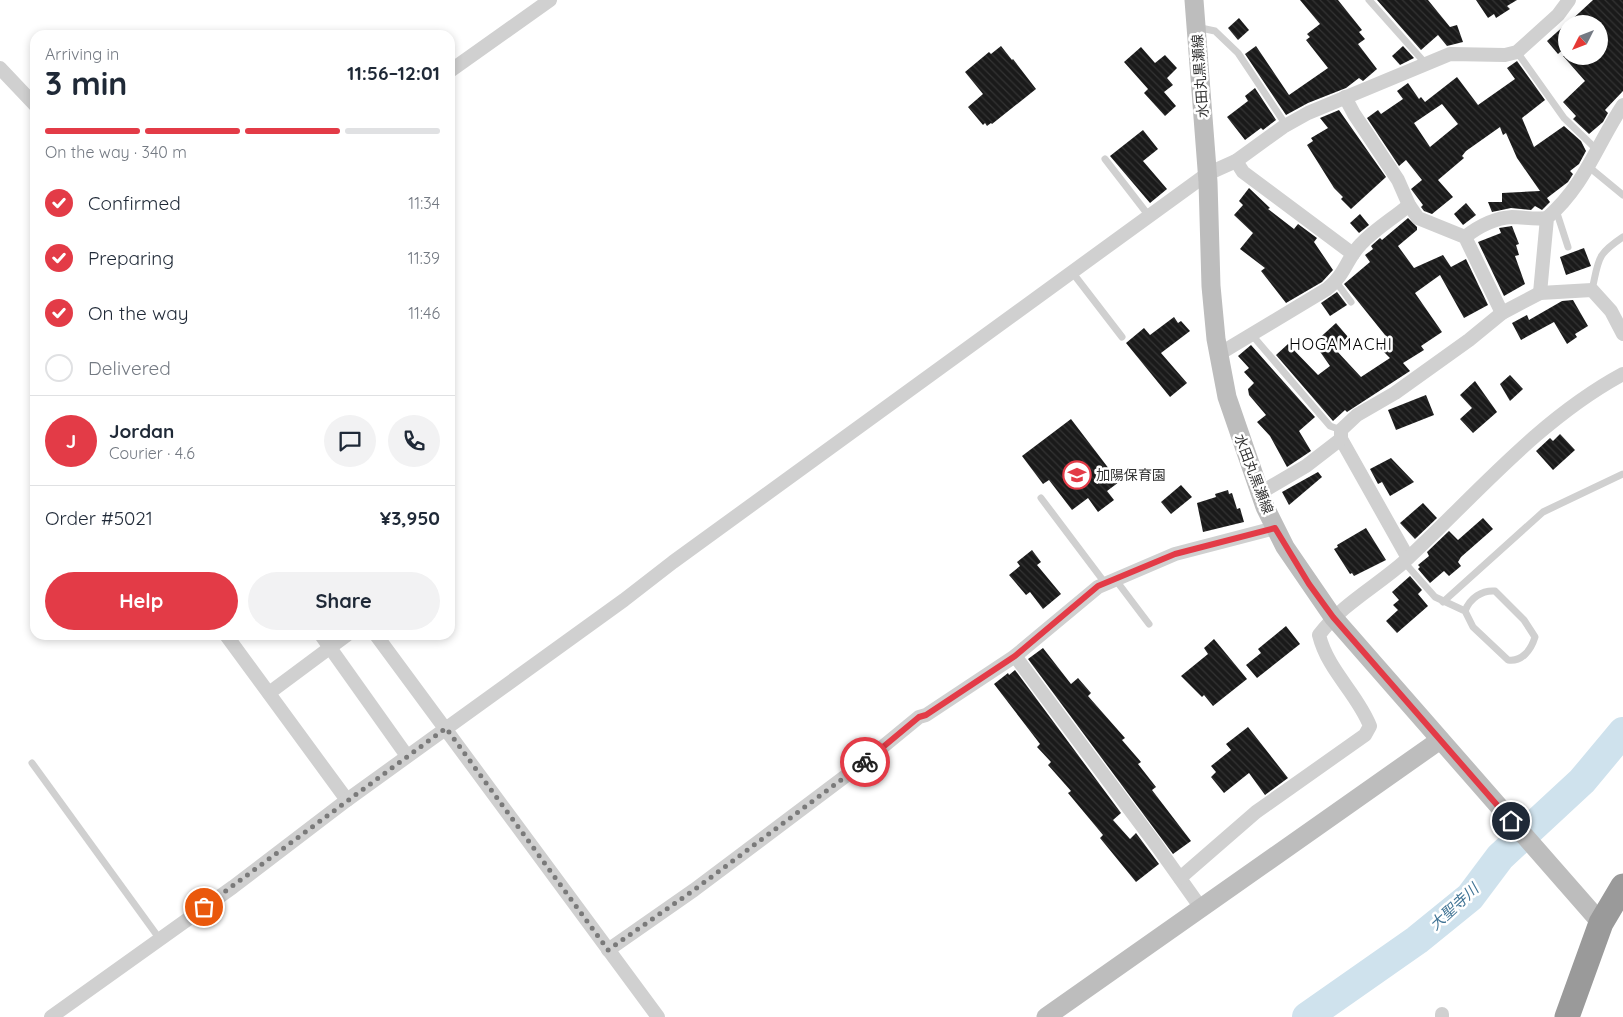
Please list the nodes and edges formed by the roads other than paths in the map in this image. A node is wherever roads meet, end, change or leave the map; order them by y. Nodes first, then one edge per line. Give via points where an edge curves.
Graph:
1 (550, 0) edge
2 (1194, 0) edge
3 (1369, 0) edge
4 (1569, 0) edge
5 (1196, 27) junction
6 (1517, 52) junction
7 (1426, 64) junction
8 (455, 67) edge
9 (0, 68) edge
10 (1345, 97) junction
11 (30, 100) edge
12 (1623, 106) edge
13 (1286, 125) junction
14 (1596, 150) junction
15 (1105, 159) dead end
16 (1236, 161) junction
17 (1589, 167) junction
18 (1207, 174) junction
19 (1623, 195) edge
20 (1409, 205) junction
21 (1552, 214) junction
22 (1149, 216) junction
23 (1465, 237) junction
24 (1623, 238) edge
25 (1568, 247) dead end
26 (1352, 254) junction
27 (1072, 272) junction
28 (1336, 282) junction
29 (1592, 290) junction
30 (1540, 293) junction
31 (1351, 302) dead end
32 (1502, 313) junction
33 (1623, 334) edge
34 (1252, 335) junction
35 (1122, 337) dead end
36 (1219, 354) junction
37 (1623, 374) edge
38 (1341, 435) junction
39 (1623, 474) edge
40 (1260, 494) junction
41 (1041, 498) dead end
42 (1275, 528) junction
43 (1406, 560) junction
44 (1110, 581) junction
45 (1444, 602) junction
46 (1465, 610) junction
47 (1333, 617) junction
48 (1149, 624) dead end
49 (230, 640) edge
50 (325, 640) edge
51 (341, 640) edge
52 (380, 640) edge
53 (331, 648) junction
54 (1015, 656) junction
55 (269, 693) junction
56 (446, 728) junction
57 (1440, 740) junction
58 (407, 756) junction
59 (32, 763) dead end
60 (347, 800) junction
61 (1180, 878) junction
62 (1623, 886) edge
63 (1201, 908) junction
64 (1601, 924) junction
65 (160, 938) junction
66 (608, 950) junction
67 (51, 1017) edge
68 (658, 1017) edge
69 (1046, 1017) edge
70 (1567, 1017) edge

1 - 8 street
2 - 5 main road, 水田丸黒瀬線
3 - 7 lane
4 - 6 street via 1558,15
5 - 13 lane via 1215,31 1238,53
5 - 18 main road, 水田丸黒瀬線
6 - 7 street via 1450,54
6 - 14 lane via 1564,118
7 - 10 street
9 - 11 street
10 - 13 street
10 - 20 street via 1398,180
12 - 14 street
13 - 16 street
14 - 17 street
15 - 22 lane
16 - 18 street
16 - 26 street via 1242,172
17 - 19 lane
17 - 21 street via 1576,189
18 - 22 street
18 - 36 main road, 水田丸黒瀬線 via 1211,286
20 - 23 street via 1418,218
20 - 26 street
21 - 23 street via 1537,219 1496,219
21 - 25 lane
21 - 30 street
22 - 27 street
23 - 32 street
24 - 29 lane via 1600,256
26 - 28 street
27 - 35 lane
27 - 56 street
28 - 31 lane
28 - 34 street
29 - 30 street
29 - 33 street via 1611,310
30 - 32 street
32 - 38 street via 1395,393 1357,415
34 - 36 street
34 - 38 lane
36 - 40 main road, 水田丸黒瀬線 via 1227,397
37 - 43 street via 1542,429
38 - 40 street via 1306,466
38 - 43 street
39 - 45 lane via 1543,512
40 - 42 main road, 水田丸黒瀬線
41 - 44 lane
42 - 44 street via 1175,554
42 - 47 main road, 水田丸黒瀬線
43 - 45 lane via 1434,597
43 - 47 street
44 - 48 lane
44 - 54 street via 1078,602
45 - 46 lane
46 - 46 lane via 1473,627 1508,660 1521,658 1533,645 1536,637 1531,629 1496,591 1478,595
47 - 57 main road, 水田丸黒瀬線
47 - 61 street via 1319,635 1323,652 1365,712 1370,726 1365,734 1256,812
49 - 55 street
50 - 53 street
51 - 53 street
52 - 56 street
53 - 55 street
53 - 58 street
54 - 61 street
54 - 66 street via 919,717 694,890
55 - 60 street
56 - 58 street
56 - 66 street
57 - 63 main road
57 - 64 main road, 水田丸黒瀬線
58 - 60 street
59 - 65 lane
60 - 65 street via 234,887
61 - 63 street
62 - 64 highway
63 - 69 main road
64 - 70 highway
65 - 67 street
66 - 68 street

